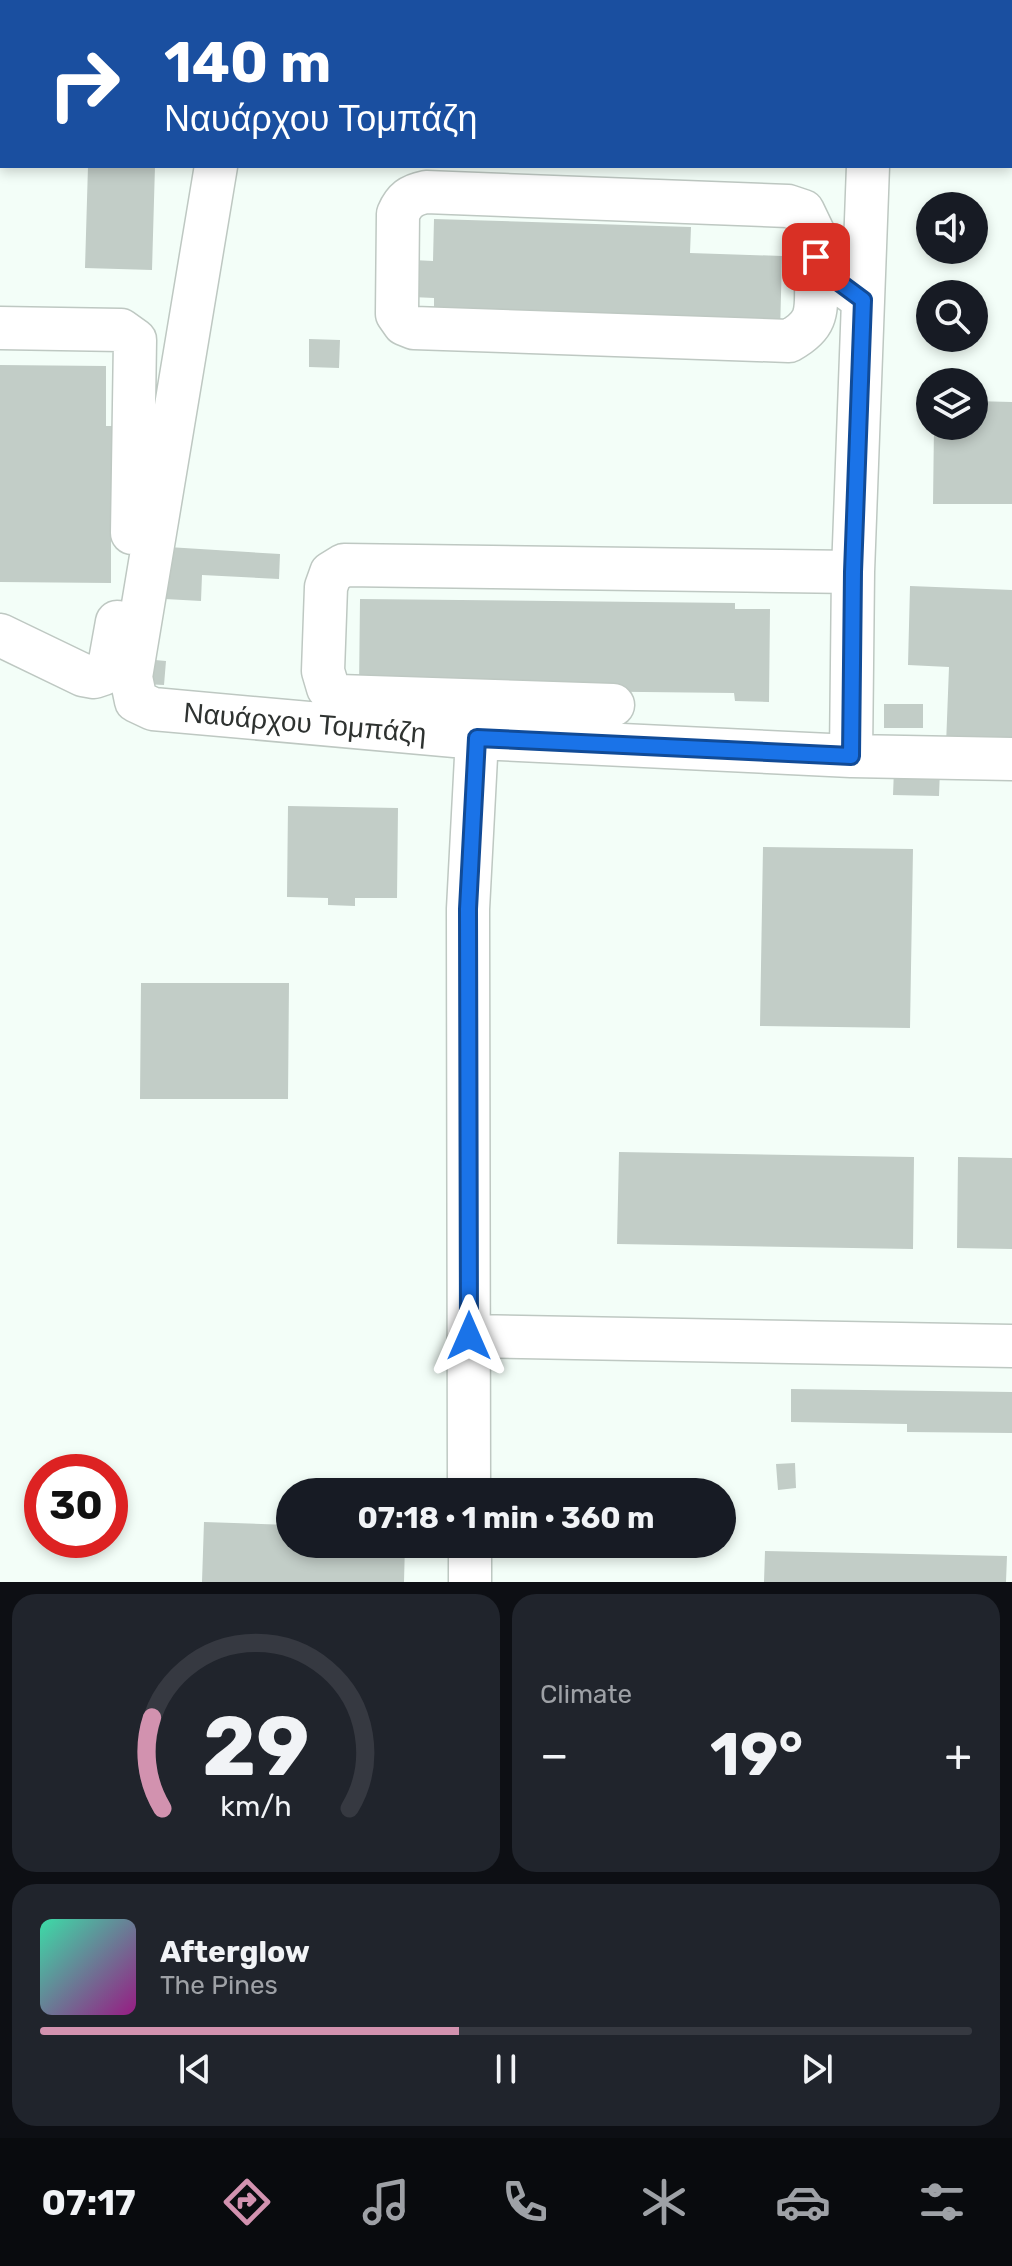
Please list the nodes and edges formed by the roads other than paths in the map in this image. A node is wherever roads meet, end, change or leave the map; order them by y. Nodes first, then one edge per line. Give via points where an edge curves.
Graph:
1 (216, 168) edge
2 (868, 168) edge
3 (816, 279) junction
4 (863, 300) junction
5 (0, 328) edge
6 (136, 350) junction
7 (184, 353) junction
8 (853, 572) junction
9 (0, 635) edge
10 (613, 705) dead end
11 (477, 738) junction
12 (851, 756) junction
13 (1012, 759) edge
14 (469, 1336) junction
15 (1012, 1346) edge
16 (469, 1478) edge
17 (470, 1558) edge
18 (470, 1582) edge

1 - 7 street
2 - 4 street
3 - 3 street via 816,314 802,334 789,341 414,328 397,314 398,214 414,194 426,192 788,206 803,211 815,236
3 - 4 street via 836,280
4 - 8 street
5 - 6 street via 121,330 135,340
6 - 7 street
6 - 9 street via 134,520 110,661 103,674 83,675
7 - 11 street, Ναυάρχου Τομπάζη via 131,677 136,701 153,709
8 - 10 street via 344,565 331,573 323,671 328,688 339,696
8 - 12 street
11 - 12 street, Ναυάρχου Τομπάζη
11 - 14 street via 468,909
12 - 13 street, Ναυάρχου Τομπάζη
14 - 15 street
14 - 16 street
17 - 18 street

